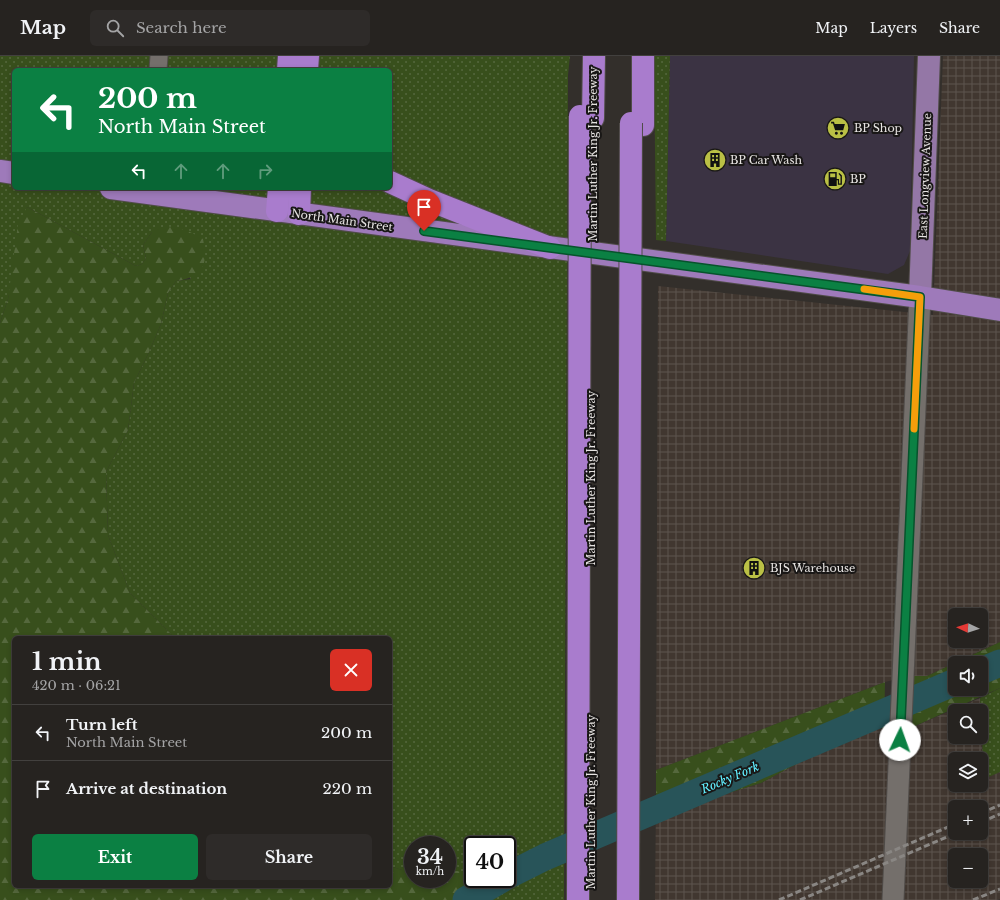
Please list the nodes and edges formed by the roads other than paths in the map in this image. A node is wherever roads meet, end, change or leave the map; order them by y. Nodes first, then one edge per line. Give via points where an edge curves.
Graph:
1 (159, 56) edge
2 (579, 56) edge
3 (594, 56) edge
4 (631, 56) edge
5 (643, 56) edge
6 (929, 56) edge
7 (304, 62) edge
8 (158, 68) edge
9 (292, 68) edge
10 (586, 117) junction
11 (637, 124) junction
12 (0, 171) edge
13 (12, 173) edge
14 (392, 183) edge
15 (137, 190) edge
16 (279, 190) edge
17 (300, 190) edge
18 (150, 191) edge
19 (277, 211) junction
20 (299, 214) junction
21 (550, 248) junction
22 (920, 297) junction
23 (1000, 310) edge
24 (578, 900) edge
25 (590, 900) edge
26 (628, 900) edge
27 (641, 900) edge
28 (893, 900) edge

1 - 8 street
2 - 10 highway
3 - 10 highway, Martin Luther King Jr. Freeway
4 - 11 highway
5 - 11 highway
6 - 22 main road, East Longview Avenue
7 - 9 highway
10 - 24 highway, bridge
10 - 25 highway, Martin Luther King Jr. Freeway
11 - 26 highway, bridge
11 - 27 highway
12 - 13 highway
14 - 21 highway via 423,198
15 - 18 highway, North Main Street
16 - 19 highway
17 - 20 highway
18 - 19 highway, North Main Street
19 - 20 highway, North Main Street
20 - 21 highway, North Main Street
21 - 22 highway, North Main Street
22 - 23 highway, North Main Street
22 - 28 street

